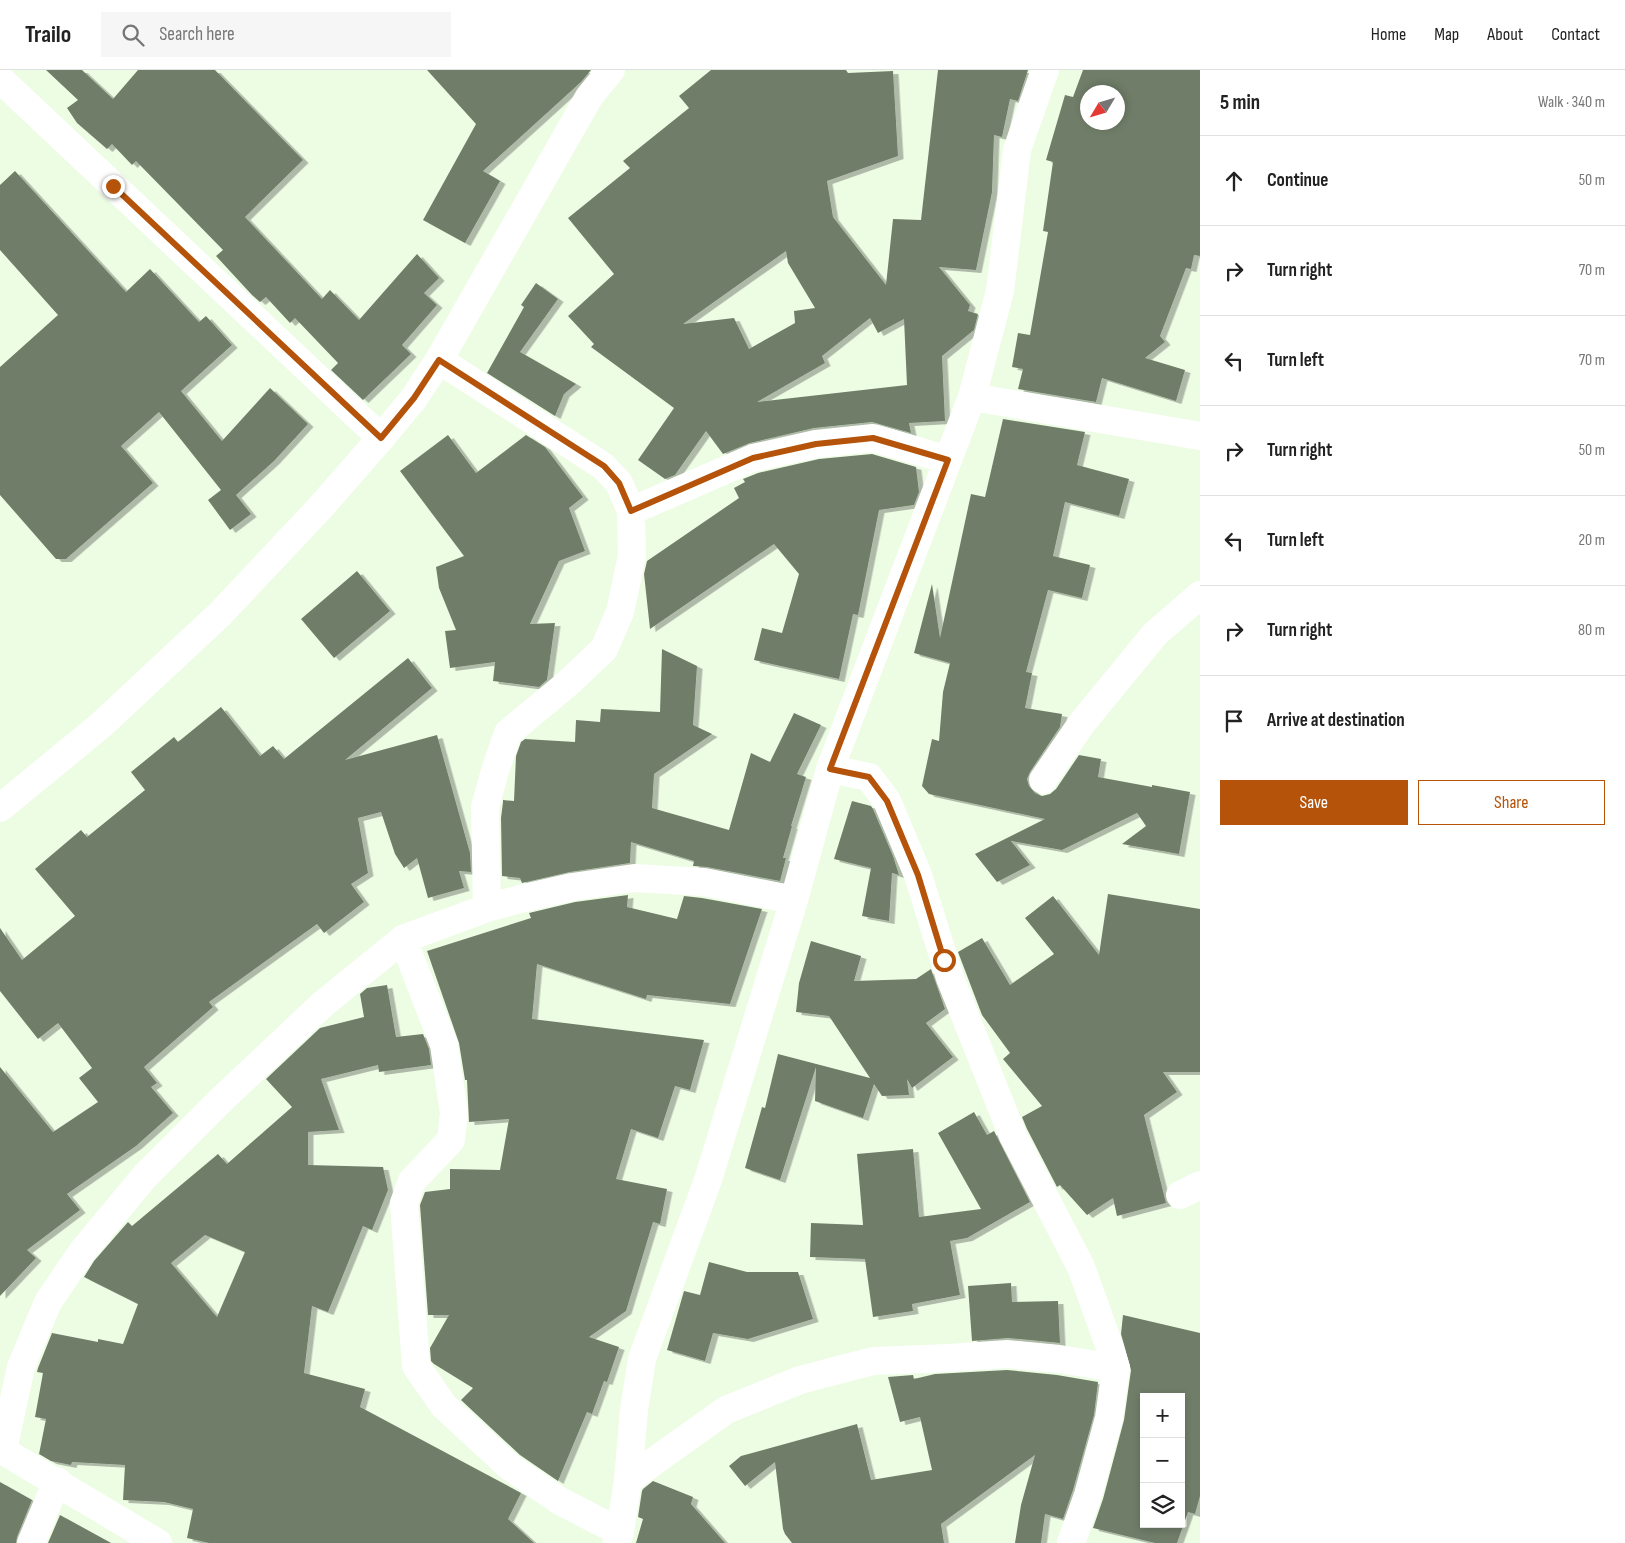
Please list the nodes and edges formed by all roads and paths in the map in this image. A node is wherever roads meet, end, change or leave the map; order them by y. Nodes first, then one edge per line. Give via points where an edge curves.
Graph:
1 (611, 70) edge
2 (1045, 70) edge
3 (0, 80) edge
4 (439, 360) junction
5 (972, 397) junction
6 (1200, 436) edge
7 (381, 438) junction
8 (948, 460) junction
9 (631, 511) junction
10 (1200, 595) edge
11 (830, 769) junction
12 (1044, 780) dead end
13 (0, 808) edge
14 (794, 900) junction
15 (487, 908) junction
16 (403, 939) junction
17 (1116, 1368) junction
18 (1, 1449) edge
19 (628, 1480) junction
20 (57, 1481) junction
21 (619, 1538) edge
22 (31, 1543) edge
23 (158, 1543) edge
24 (1071, 1543) edge

1 - 4 street via 589,97
2 - 5 street via 1017,150 1000,291
3 - 7 street
4 - 7 street via 414,398
4 - 9 street via 604,466 619,483
5 - 6 street
5 - 8 street
7 - 13 street via 220,614 101,725
8 - 9 street via 873,438 816,444 753,458
8 - 11 street
9 - 15 street via 632,556 620,612 604,649 568,684 508,733 485,807
10 - 12 street via 1155,634 1082,723
11 - 14 street
11 - 17 street via 869,777 887,801 918,875 950,978 1013,1136 1081,1267
14 - 15 street via 704,882 634,878 572,886
14 - 19 street via 708,1180 642,1359
15 - 16 street
16 - 18 street via 323,1004 220,1101 145,1176 82,1252 48,1302 21,1367
16 - 21 street via 444,1045 454,1113 451,1140 412,1181 404,1203 416,1366 444,1406 510,1467
17 - 19 street via 1007,1354 873,1361 800,1380 726,1410
17 - 24 street via 1109,1418 1088,1496
18 - 20 street
19 - 21 street
20 - 22 street
20 - 23 street

